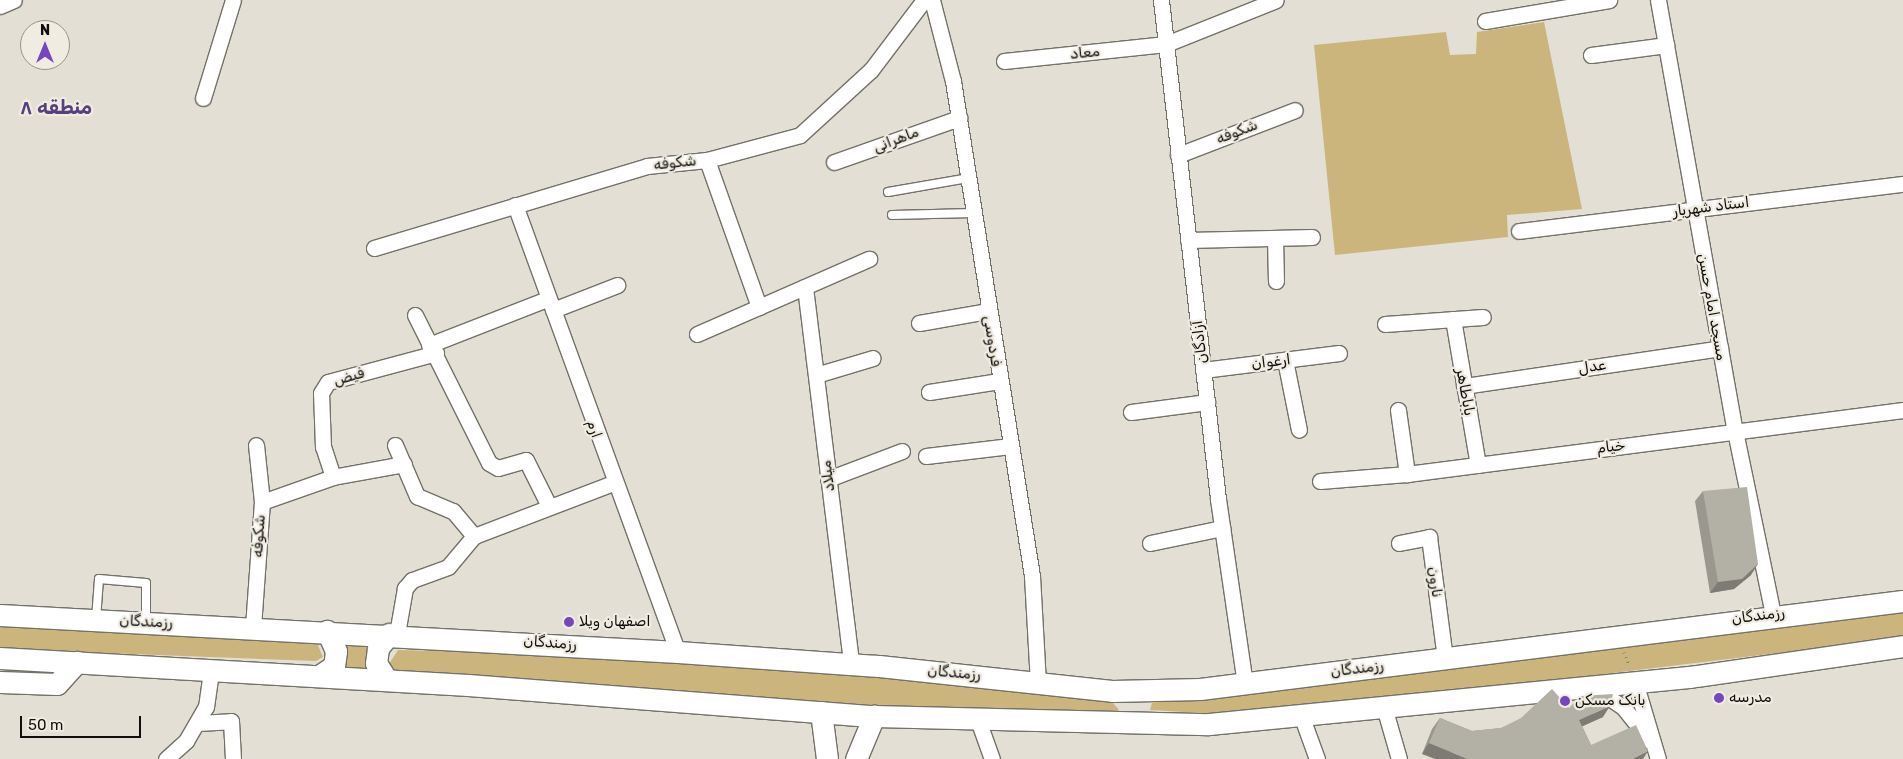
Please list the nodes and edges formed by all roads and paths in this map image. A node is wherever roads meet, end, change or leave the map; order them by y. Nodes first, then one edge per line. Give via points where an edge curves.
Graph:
1 (14, 0) edge
2 (232, 0) edge
3 (924, 0) edge
4 (932, 0) edge
5 (1161, 0) edge
6 (1276, 0) edge
7 (1609, 0) edge
8 (1658, 0) edge
9 (0, 6) edge
10 (1485, 20) dead end
11 (1166, 44) junction
12 (1666, 45) junction
13 (1591, 55) dead end
14 (1004, 61) dead end
15 (203, 98) dead end
16 (1295, 110) dead end
17 (959, 118) junction
18 (1178, 154) junction
19 (707, 160) junction
20 (834, 162) dead end
21 (968, 178) junction
22 (1903, 184) edge
23 (888, 192) dead end
24 (515, 205) junction
25 (1694, 209) junction
26 (973, 214) junction
27 (892, 215) dead end
28 (1519, 231) dead end
29 (1312, 237) dead end
30 (1275, 238) junction
31 (1188, 240) junction
32 (374, 248) dead end
33 (868, 258) dead end
34 (1276, 281) dead end
35 (617, 285) dead end
36 (805, 287) junction
37 (550, 304) junction
38 (759, 307) junction
39 (987, 311) junction
40 (415, 315) dead end
41 (1483, 317) dead end
42 (1452, 319) junction
43 (919, 323) dead end
44 (1385, 324) dead end
45 (696, 334) dead end
46 (1720, 348) junction
47 (433, 349) junction
48 (1339, 353) dead end
49 (873, 358) dead end
50 (1286, 360) junction
51 (1203, 370) junction
52 (816, 375) junction
53 (998, 381) junction
54 (1464, 386) junction
55 (929, 392) dead end
56 (1207, 402) junction
57 (1398, 410) dead end
58 (1903, 410) edge
59 (1131, 412) dead end
60 (1298, 430) dead end
61 (1735, 431) junction
62 (256, 445) dead end
63 (395, 445) dead end
64 (1010, 446) junction
65 (902, 451) dead end
66 (926, 456) dead end
67 (404, 464) junction
68 (1478, 465) junction
69 (1408, 474) junction
70 (333, 477) junction
71 (828, 479) junction
72 (1320, 481) dead end
73 (613, 483) junction
74 (262, 502) junction
75 (548, 504) junction
76 (1222, 528) junction
77 (474, 536) junction
78 (1150, 542) dead end
79 (1399, 543) dead end
80 (1903, 601) edge
81 (1774, 614) junction
82 (0, 615) edge
83 (96, 620) junction
84 (146, 622) junction
85 (253, 627) junction
86 (327, 631) junction
87 (393, 634) junction
88 (1617, 636) junction
89 (1903, 646) edge
90 (678, 652) junction
91 (0, 658) edge
92 (1445, 658) junction
93 (77, 662) junction
94 (851, 664) junction
95 (211, 670) junction
96 (319, 676) junction
97 (387, 680) junction
98 (0, 682) edge
99 (1635, 682) junction
100 (1245, 683) junction
101 (1038, 684) junction
102 (1591, 687) junction
103 (1384, 707) junction
104 (822, 712) junction
105 (1301, 715) junction
106 (874, 716) junction
107 (978, 720) junction
108 (197, 723) junction
109 (1650, 741) junction
110 (166, 759) edge
111 (233, 759) edge
112 (827, 759) edge
113 (856, 759) edge
114 (992, 759) edge
115 (1317, 759) edge
116 (1398, 759) edge
117 (1658, 759) edge

1 - 9 street
2 - 15 street
3 - 19 street, شکوفه via 871,70 800,135
4 - 17 street, فردوسی
5 - 11 street, آزادگان
6 - 11 street, معاد
7 - 10 street
8 - 12 street, مسجد امام حسن
11 - 14 street, معاد
11 - 18 street, آزادگان
12 - 13 street
12 - 25 street, مسجد امام حسن
16 - 18 street, شکوفه
17 - 20 street, ماهرانی
17 - 21 street, فردوسی
18 - 31 street, آزادگان
19 - 24 street, شکوفه via 647,166
19 - 38 street
21 - 23 lane
21 - 26 street, فردوسی
22 - 25 street, استاد شهریار
24 - 32 street, شکوفه
24 - 37 street, ارم
25 - 28 street, استاد شهریار
25 - 46 street, مسجد امام حسن
26 - 27 lane
26 - 39 street, فردوسی
29 - 30 street
30 - 31 street
30 - 34 street
31 - 51 street, آزادگان
33 - 36 street
35 - 37 street
36 - 38 street
36 - 52 street, میلاد
37 - 47 street
37 - 73 street, ارم
38 - 45 street
39 - 43 street
39 - 53 street, فردوسی
40 - 47 street
41 - 42 street
42 - 44 street
42 - 54 street, باباطاهر
46 - 54 street, عدل
46 - 61 street, مسجد امام حسن
47 - 70 street, فیض via 324,385 323,447
47 - 75 street via 489,463 498,468 526,460
48 - 50 street, ارغوان
49 - 52 street
50 - 51 street, ارغوان
50 - 60 street
51 - 56 street, آزادگان
52 - 71 street, میلاد
53 - 55 street
53 - 64 street, فردوسی
54 - 68 street, باباطاهر
56 - 59 street
56 - 76 street, آزادگان
57 - 69 street
58 - 61 street, خیام
61 - 68 street, خیام
61 - 81 street, مسجد امام حسن
62 - 74 street, شکوفه
63 - 67 street
64 - 66 street
64 - 101 street, فردوسی via 1032,576
65 - 71 street
67 - 70 street
67 - 77 street via 417,496 453,512
68 - 69 street, خیام
69 - 72 street, خیام
70 - 74 street
71 - 94 street, میلاد
73 - 75 street
73 - 90 street, ارم
74 - 85 street, شکوفه
75 - 77 street
76 - 78 street
76 - 100 street, آزادگان
77 - 87 street via 448,567 412,580 405,588
79 - 92 street, نارون via 1429,537
80 - 81 main road, رزمندگان
81 - 88 main road, رزمندگان
82 - 83 main road, رزمندگان
83 - 84 main road, رزمندگان
83 - 84 lane via 99,579 146,582
84 - 85 main road, رزمندگان
85 - 86 main road, رزمندگان
86 - 87 main road, رزمندگان
86 - 96 main road via 336,651 334,666
87 - 90 main road, رزمندگان
87 - 97 main road via 378,648 376,662
88 - 92 main road, رزمندگان
88 - 99 path
89 - 99 main road
90 - 94 main road, رزمندگان
91 - 93 main road
92 - 100 main road, رزمندگان
93 - 95 main road
93 - 98 main road via 57,684
94 - 101 main road, رزمندگان
95 - 96 main road
95 - 108 street via 206,707
96 - 97 main road
97 - 104 main road
99 - 102 main road
99 - 109 street
100 - 101 main road, رزمندگان via 1112,691
102 - 103 main road
102 - 109 street via 1623,707
103 - 105 main road
103 - 116 street
104 - 106 main road
104 - 112 main road
105 - 107 main road via 1209,724
105 - 115 street
106 - 107 main road
106 - 113 main road
107 - 114 street
108 - 110 street via 186,741
108 - 111 street via 231,721
109 - 117 street

